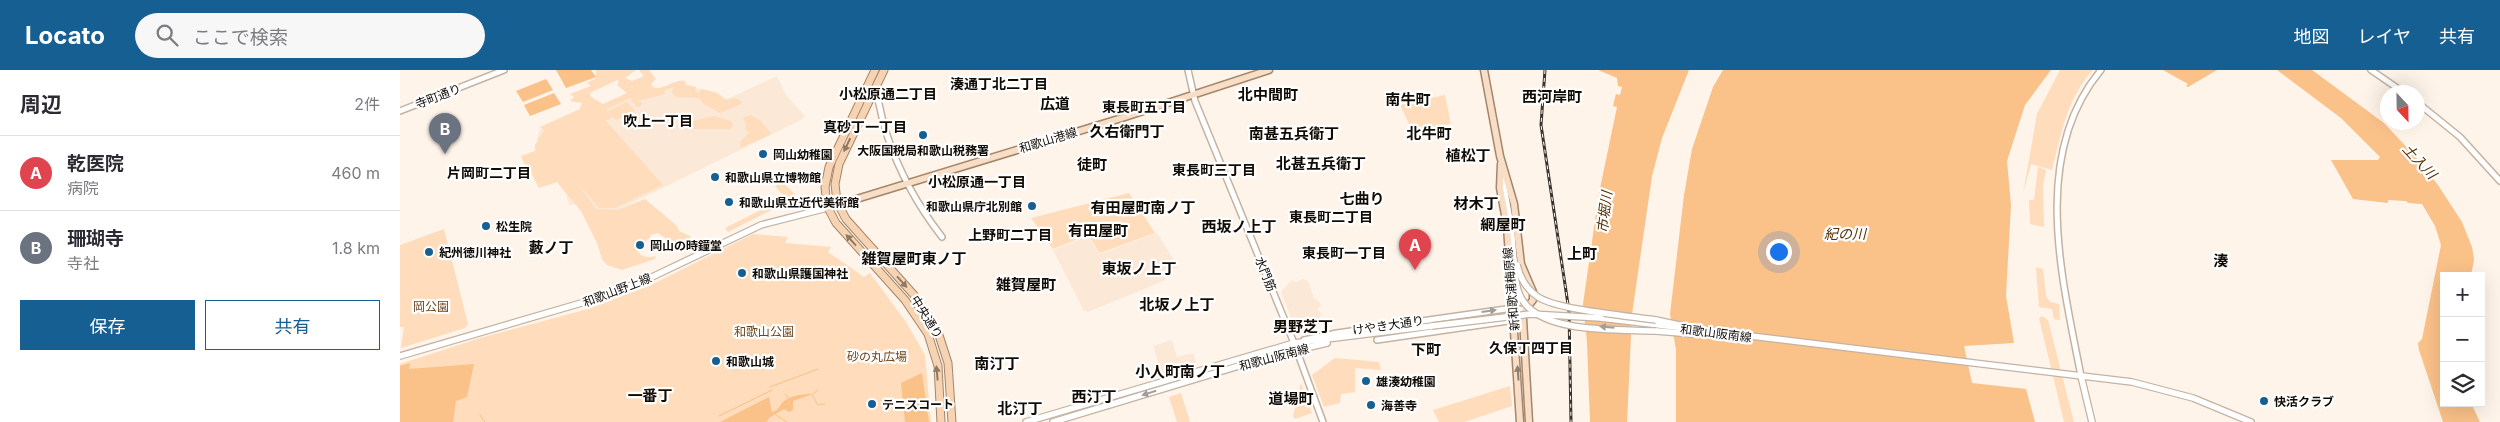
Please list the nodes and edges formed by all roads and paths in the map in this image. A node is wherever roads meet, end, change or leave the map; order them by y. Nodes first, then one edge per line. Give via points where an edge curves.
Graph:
1 (504, 70) edge
2 (875, 70) edge
3 (884, 70) edge
4 (1188, 70) edge
5 (1268, 70) edge
6 (1484, 70) edge
7 (2101, 70) edge
8 (2372, 70) edge
9 (2393, 85) edge
10 (864, 96) junction
11 (872, 96) junction
12 (1193, 96) junction
13 (2425, 109) edge
14 (400, 111) edge
15 (1503, 171) junction
16 (2500, 181) edge
17 (908, 184) junction
18 (837, 205) junction
19 (827, 208) junction
20 (942, 237) dead end
21 (1515, 260) junction
22 (1513, 308) junction
23 (1525, 310) junction
24 (1514, 320) junction
25 (1742, 337) junction
26 (1377, 340) dead end
27 (1295, 347) junction
28 (400, 356) edge
29 (2081, 376) junction
30 (941, 422) edge
31 (952, 422) edge
32 (1026, 422) edge
33 (1053, 422) edge
34 (1323, 422) edge
35 (1520, 422) edge
36 (1529, 422) edge
37 (2092, 422) edge
38 (2251, 422) edge

1 - 14 street, 寺町通り
2 - 10 highway
3 - 11 highway
4 - 12 street, 水門筋
5 - 12 main road, 和歌山港線
6 - 15 main road, 新和歌浦梅原線
7 - 29 street via 2081,97 2068,128 2056,201 2064,298
8 - 9 street
10 - 11 street
10 - 19 highway via 828,167
11 - 17 street via 878,100 885,129
11 -> 18 highway via 838,166
12 - 17 main road, 和歌山港線
12 - 27 street, 水門筋
13 - 16 street via 2460,137
15 - 21 main road via 1514,226
15 - 22 main road, 新和歌浦梅原線 via 1500,188 1507,226
15 - 23 main road, 新和歌浦梅原線 via 1511,186 1521,264 1533,292 1533,300
17 - 18 main road, 和歌山港線
17 - 20 street via 926,217
18 - 19 main road, 和歌山港線
18 -> 31 highway, 中央通り via 920,302 932,322 946,354
19 - 28 main road, 和歌山野上線 via 761,225 602,297
30 -> 19 highway, 中央通り via 936,357 931,342 911,308
21 - 25 main road, bridge via 1523,284 1536,297 1572,307
25 -> 21 main road, bridge via 1572,324 1540,317 1520,295 1515,281
22 - 23 street, けやき大通り
22 - 24 main road, 新和歌浦梅原線
27 -> 22 street, けやき大通り via 1337,333
23 - 24 street
23 - 36 main road, 新和歌浦梅原線
24 - 26 street, けやき大通り
35 -> 24 main road, 新和歌浦梅原線
25 - 27 main road, 和歌山阪南線, bridge via 1558,314 1497,316
25 - 29 main road, 和歌山阪南線
27 - 32 main road, 和歌山阪南線
27 -> 33 main road, 和歌山阪南線
27 - 34 street, 水門筋
29 - 37 main road
29 - 38 main road, 和歌山阪南線 via 2167,390

